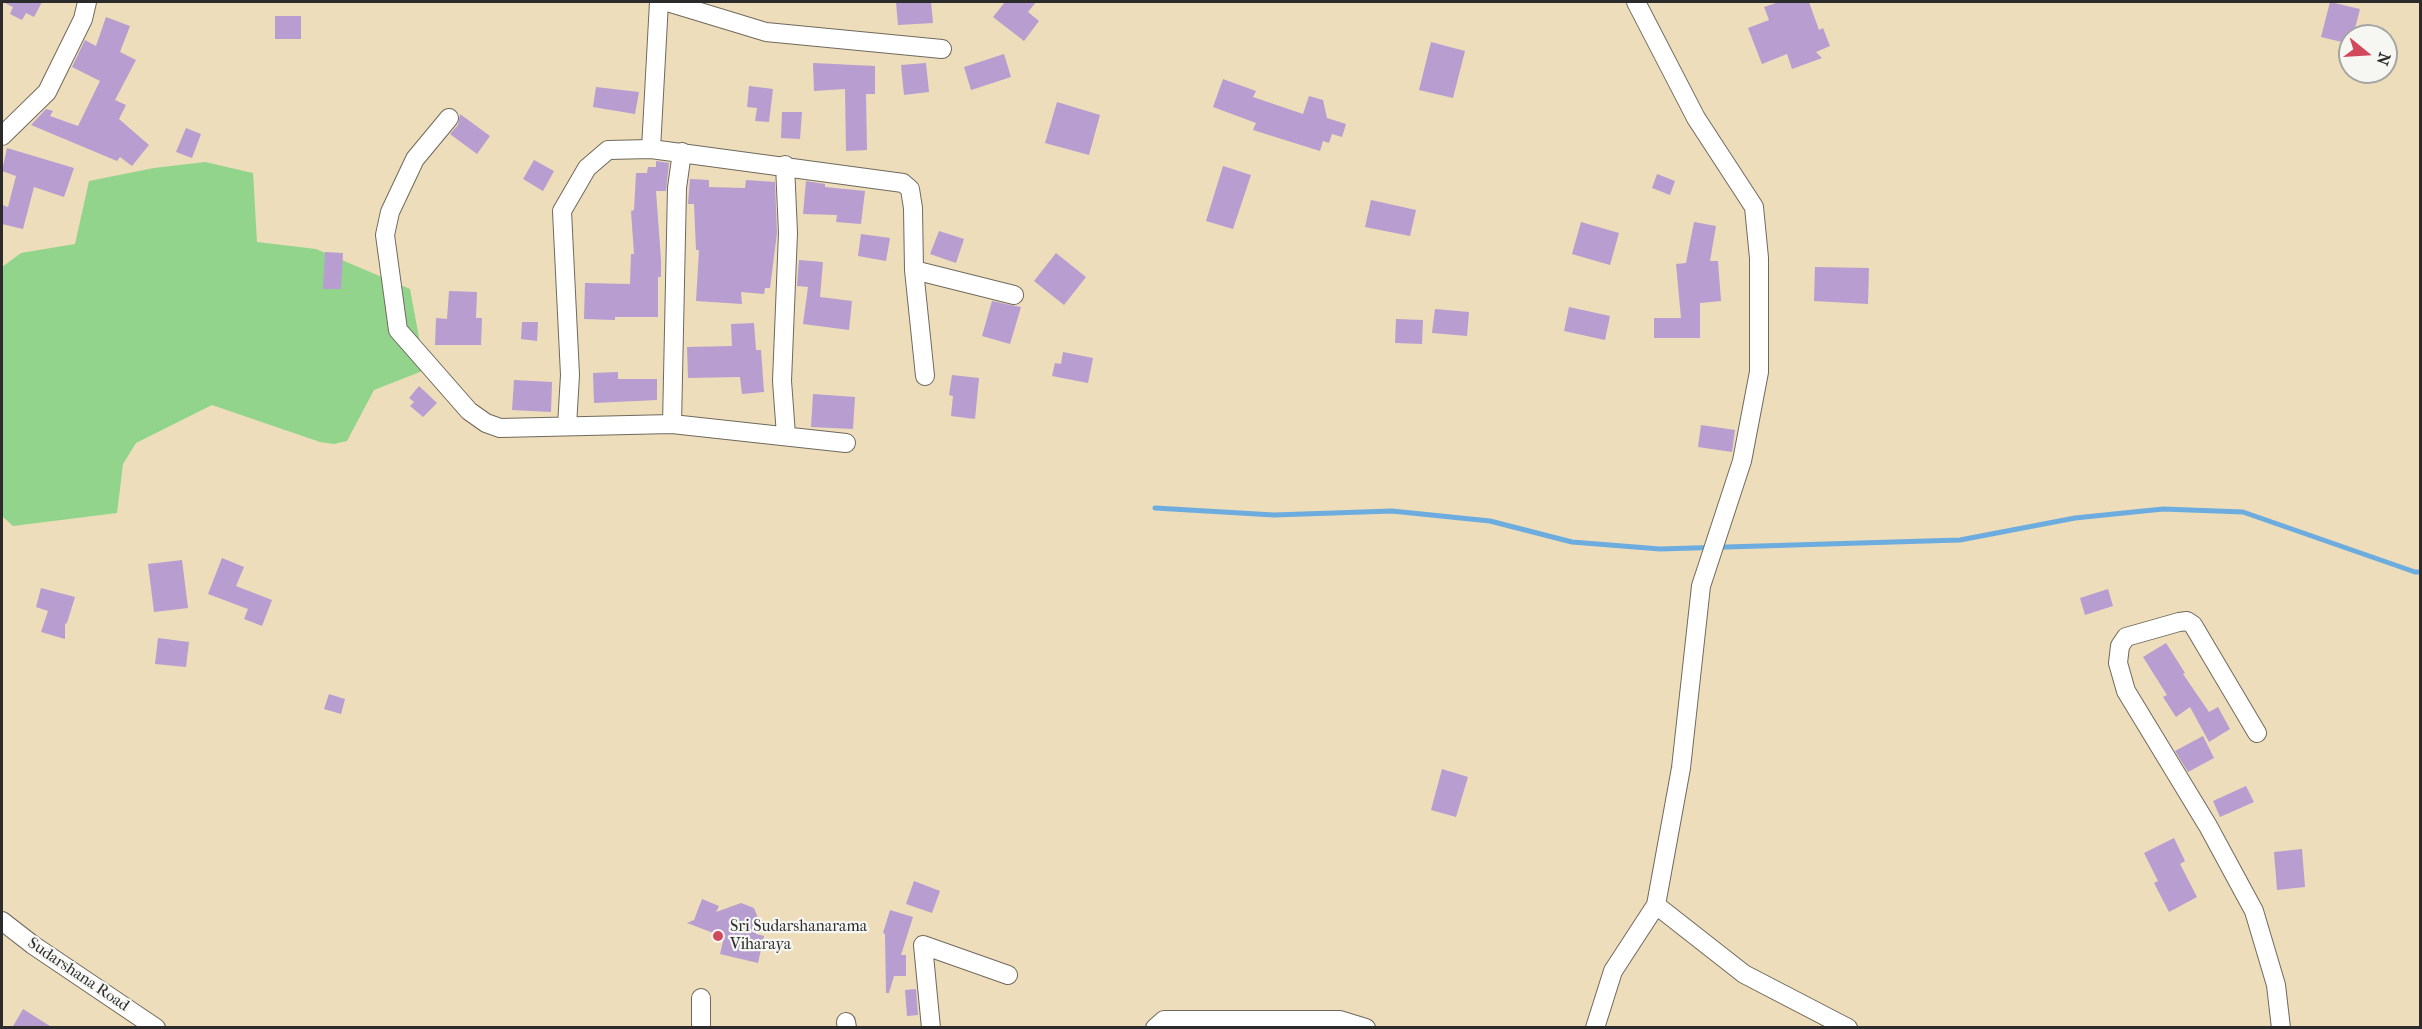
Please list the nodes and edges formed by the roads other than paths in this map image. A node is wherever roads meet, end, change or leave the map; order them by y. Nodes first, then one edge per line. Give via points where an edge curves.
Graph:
1 (87, 2) edge
2 (659, 2) edge
3 (667, 2) edge
4 (1636, 2) edge
5 (942, 49) dead end
6 (448, 118) dead end
7 (2, 136) edge
8 (651, 149) junction
9 (682, 152) junction
10 (785, 165) junction
11 (914, 270) junction
12 (1014, 295) dead end
13 (925, 376) dead end
14 (672, 424) junction
15 (567, 426) junction
16 (786, 435) junction
17 (846, 443) dead end
18 (2257, 733) dead end
19 (1656, 905) junction
20 (2, 921) edge
21 (1008, 975) dead end
22 (700, 998) dead end
23 (156, 1028) edge
24 (701, 1028) edge
25 (932, 1028) edge
26 (1155, 1028) edge
27 (1366, 1028) edge
28 (1595, 1028) edge
29 (1848, 1028) edge
30 (2281, 1028) edge

1 - 7 street via 83,19 47,92
2 - 8 street
3 - 5 street via 766,32
4 - 19 street via 1696,118 1754,207 1759,258 1759,372 1742,461 1701,586 1682,768
6 - 15 street via 415,159 390,212 385,235 398,330 469,411 486,423 500,428
8 - 9 street
8 - 15 street via 608,150 587,168 562,211 570,375
9 - 10 street
9 - 14 street via 677,188
10 - 11 street via 903,183 910,189 913,208
10 - 16 street
11 - 12 street
11 - 13 street
14 - 15 street
14 - 16 street
16 - 17 street
18 - 30 street via 2193,625 2179,622 2126,637 2120,646 2118,663 2126,691 2254,911 2276,985
19 - 28 street via 1613,971
19 - 29 street via 1744,974
20 - 23 street, Sudarshana Road
21 - 25 street via 923,945
22 - 24 street
26 - 27 street via 1164,1020 1340,1020

